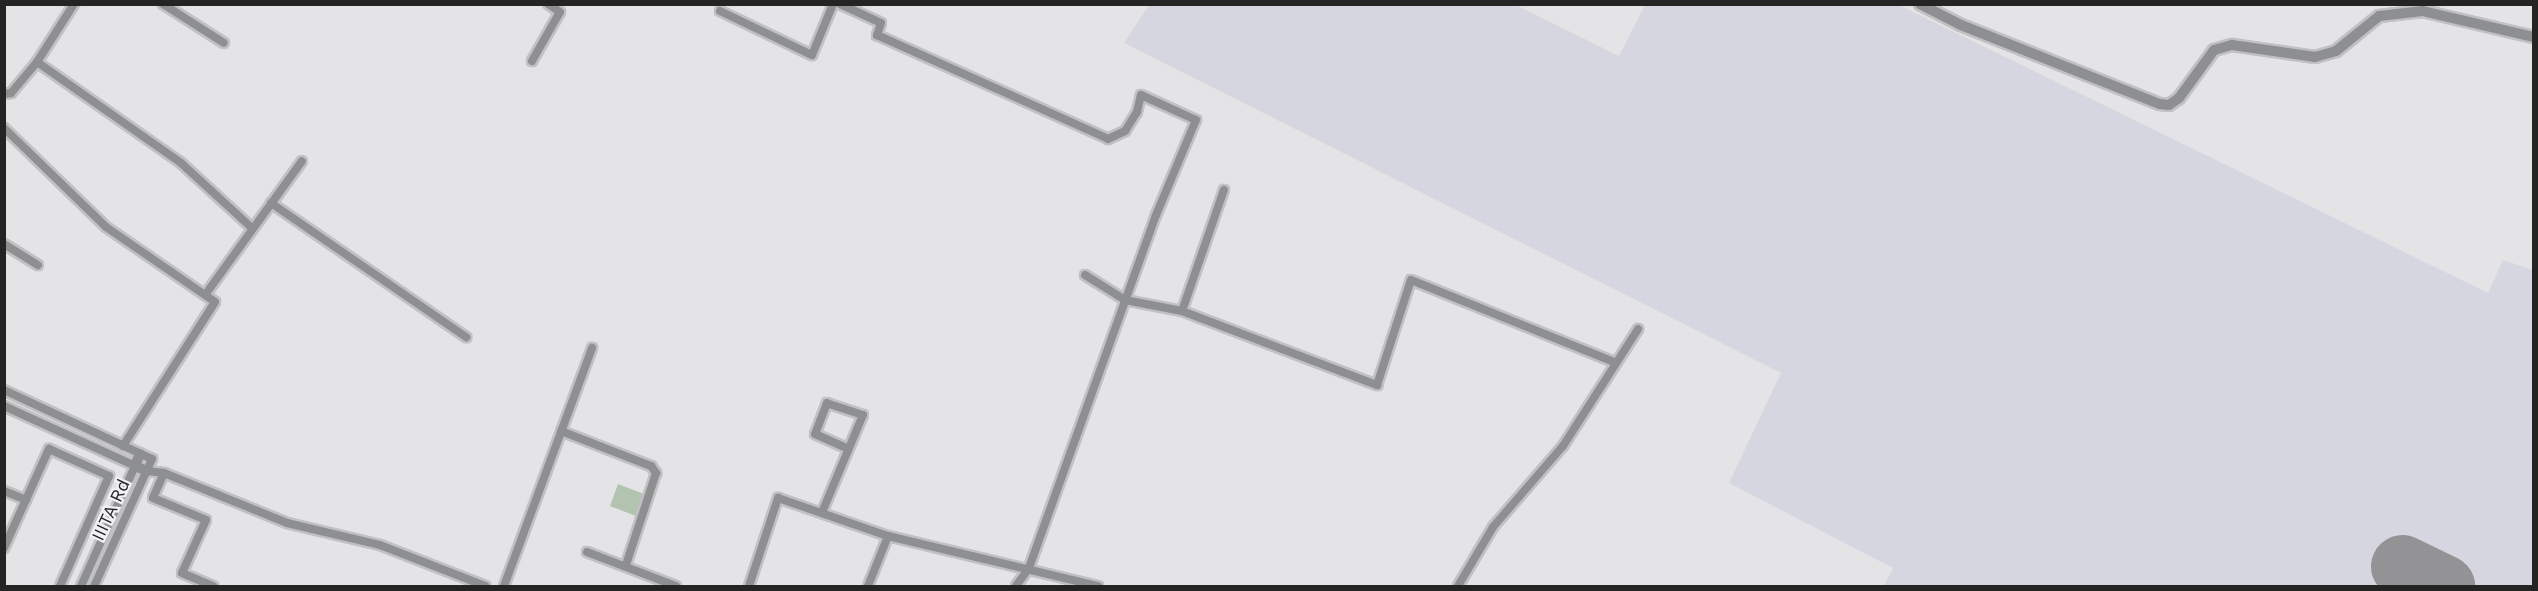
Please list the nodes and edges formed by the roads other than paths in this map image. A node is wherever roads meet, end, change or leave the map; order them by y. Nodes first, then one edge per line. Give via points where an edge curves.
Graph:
1 (74, 4) edge
2 (163, 4) edge
3 (548, 4) edge
4 (833, 4) edge
5 (840, 4) edge
6 (1925, 6) edge
7 (720, 11) dead end
8 (2534, 37) edge
9 (224, 44) dead end
10 (532, 61) dead end
11 (37, 62) junction
12 (4, 94) edge
13 (4, 128) edge
14 (302, 160) dead end
15 (1224, 190) dead end
16 (271, 203) junction
17 (252, 228) junction
18 (4, 244) edge
19 (38, 265) dead end
20 (1085, 275) dead end
21 (205, 295) junction
22 (1125, 300) junction
23 (1182, 311) junction
24 (1638, 329) dead end
25 (466, 337) dead end
26 (592, 348) dead end
27 (1616, 363) junction
28 (4, 390) edge
29 (4, 406) edge
30 (561, 431) junction
31 (123, 446) junction
32 (847, 448) junction
33 (140, 454) junction
34 (152, 459) junction
35 (135, 466) junction
36 (147, 471) junction
37 (164, 473) junction
38 (4, 491) edge
39 (26, 500) junction
40 (823, 510) junction
41 (888, 536) junction
42 (4, 548) edge
43 (586, 552) dead end
44 (626, 565) junction
45 (1029, 567) junction
46 (60, 586) edge
47 (81, 586) edge
48 (94, 586) edge
49 (213, 586) edge
50 (485, 586) edge
51 (504, 586) edge
52 (676, 586) edge
53 (749, 586) edge
54 (868, 586) edge
55 (1016, 586) edge
56 (1098, 586) edge
57 (1458, 586) edge

1 - 11 street
2 - 9 street
3 - 10 street via 560,12
4 - 7 street via 812,55
5 - 22 street via 881,23 877,35 1108,139 1125,130 1137,112 1141,95 1196,120
6 - 8 street via 2169,105 2180,98 2214,50 2232,45 2315,57 2336,51 2379,16 2423,11
11 - 12 street
11 - 17 street via 182,163
13 - 21 street via 106,227
14 - 16 street
15 - 23 street
16 - 17 street
16 - 25 street
17 - 21 street
18 - 19 street
20 - 22 street
21 - 31 street via 214,302
22 - 23 street
22 - 45 street
23 - 27 street via 1377,385 1411,280
24 - 27 street
26 - 30 street
27 - 57 street via 1563,446 1493,527
28 - 31 street
29 - 35 street, IIITA Rd
30 - 44 street via 651,466 656,473
30 - 51 street
31 - 33 street
32 - 32 street via 863,415 827,403 815,434
32 - 40 street
33 - 34 street
33 - 35 street, IIITA Rd
34 - 36 street, IIITA Rd
34 - 37 street
35 - 36 street
35 - 47 street, IIITA Rd
36 - 37 street
36 - 48 street, IIITA Rd
37 - 49 street via 153,498 206,520 182,573
37 - 50 street via 287,523 380,545
38 - 39 street
39 - 42 street
39 - 46 street via 49,450 109,476
40 - 41 street
40 - 53 street via 778,498
41 - 45 street
41 - 54 street
43 - 44 street
44 - 52 street
45 - 55 street
45 - 56 street

